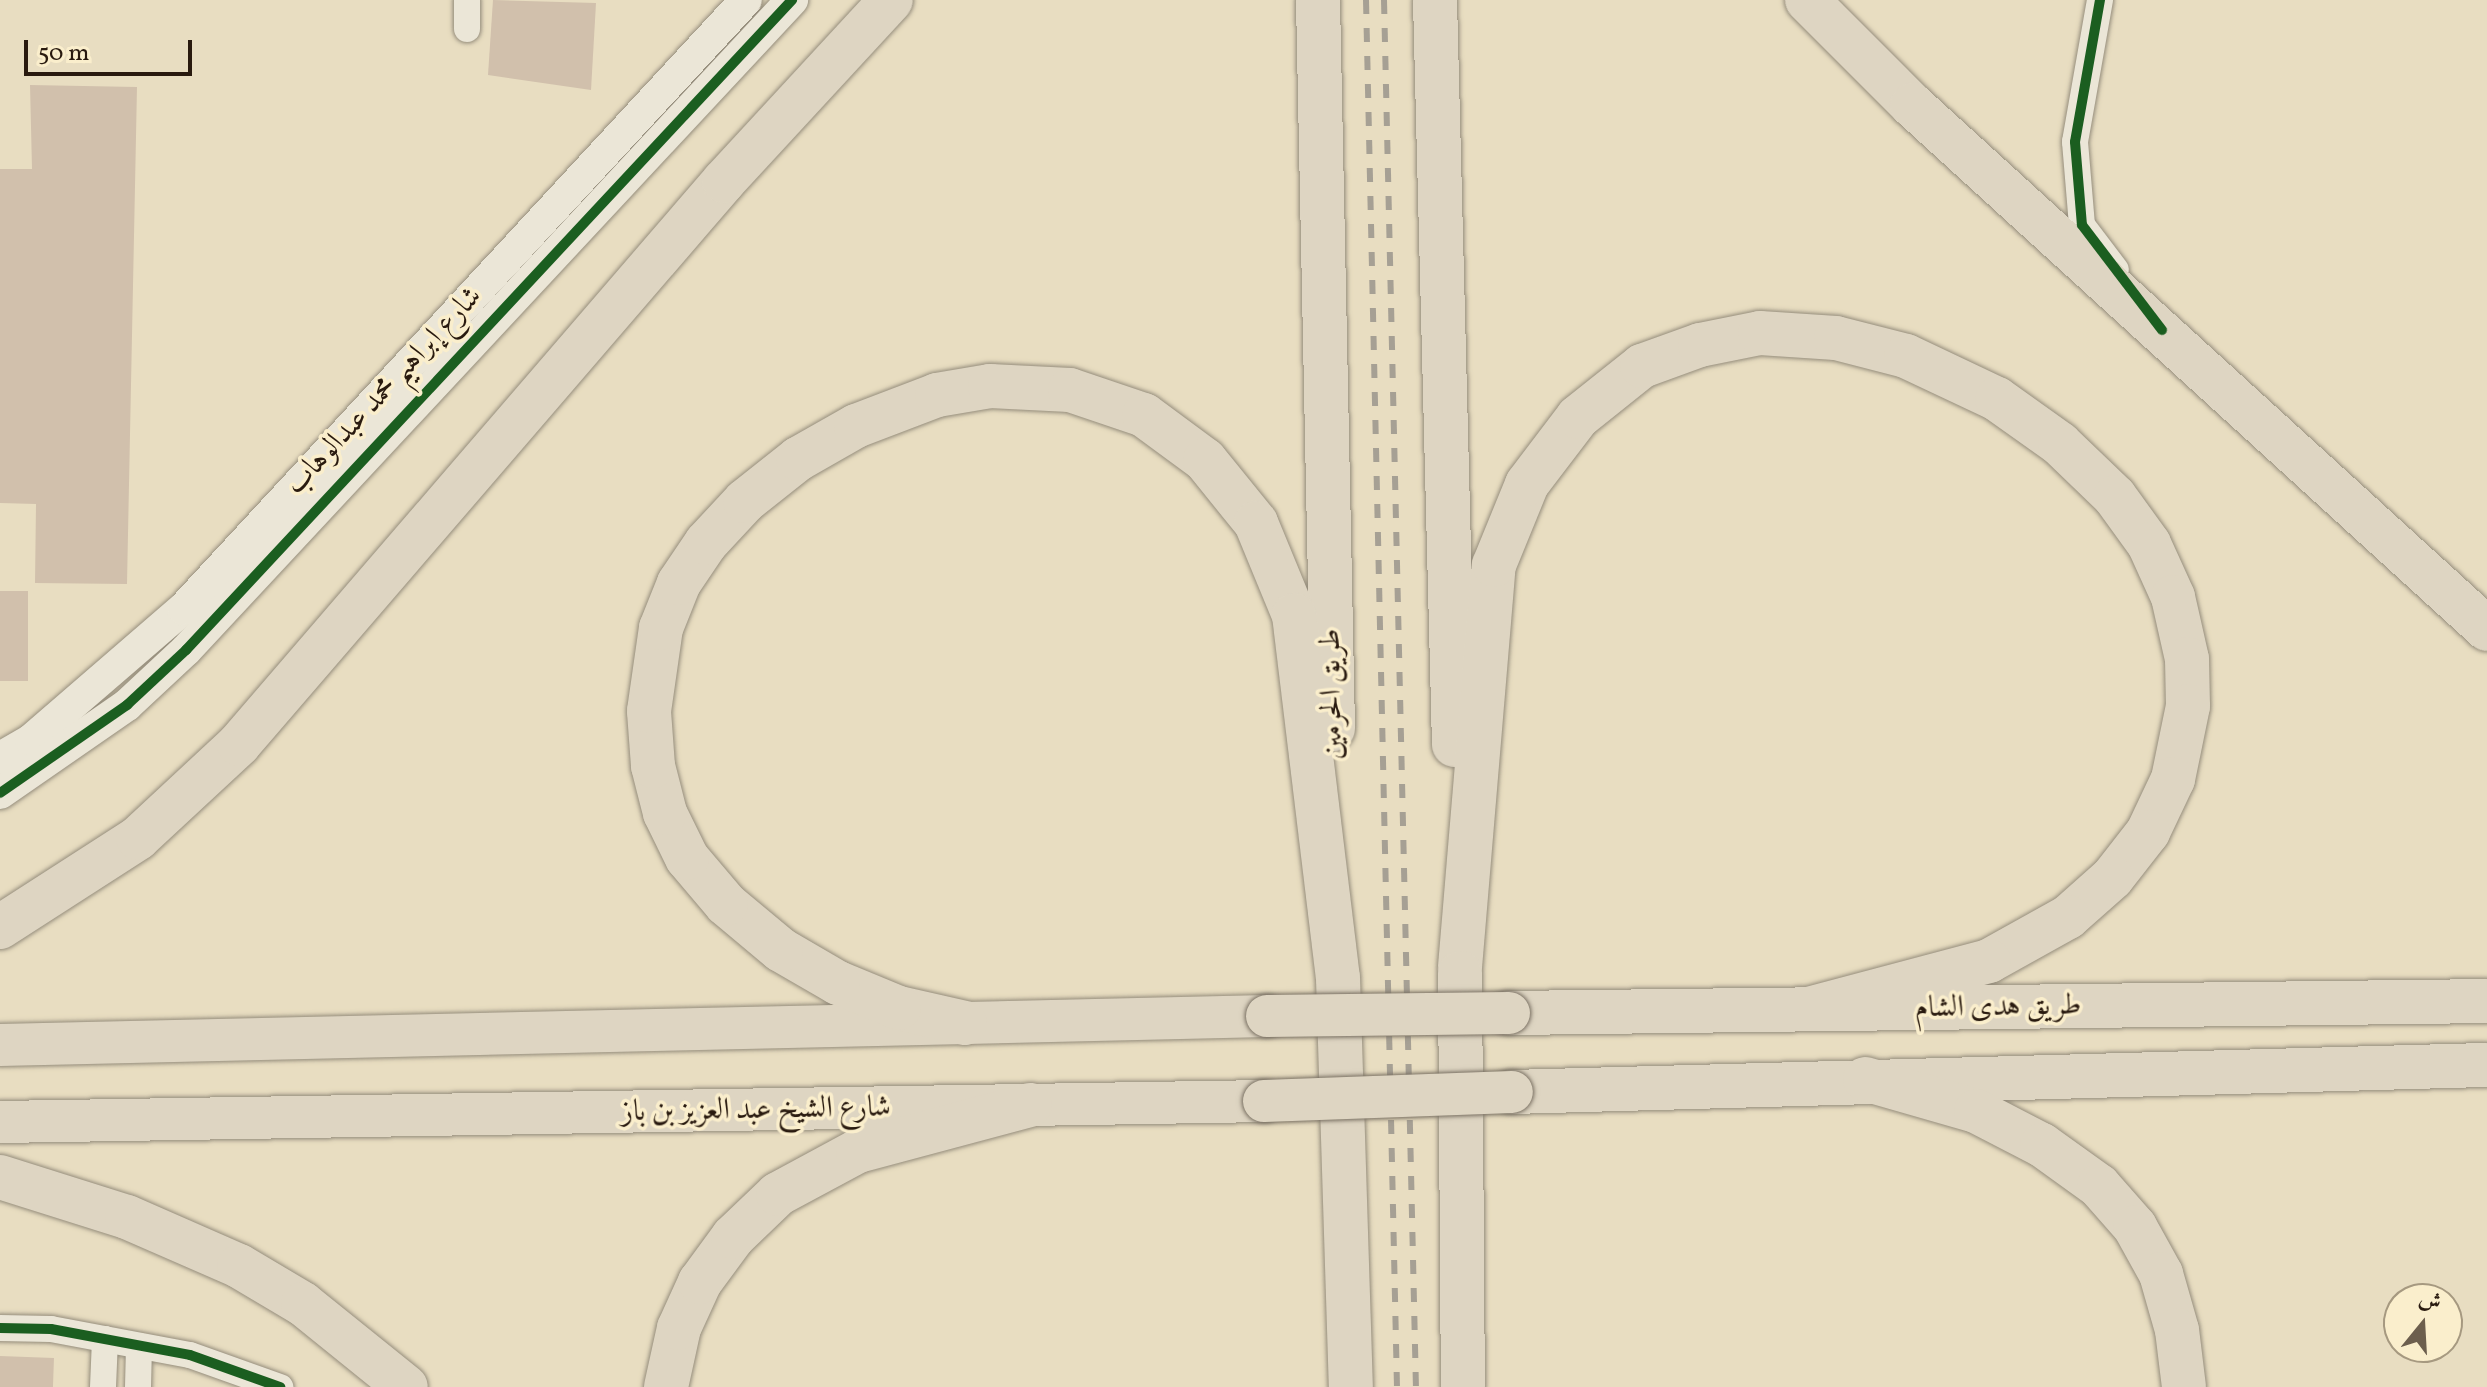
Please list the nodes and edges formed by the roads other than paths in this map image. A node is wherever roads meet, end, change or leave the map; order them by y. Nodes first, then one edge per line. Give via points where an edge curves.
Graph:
1 (467, 0) edge
2 (792, 0) edge
3 (891, 0) edge
4 (1318, 0) edge
5 (1435, 0) edge
6 (1807, 0) edge
7 (2100, 0) edge
8 (744, 1) edge
9 (467, 29) dead end
10 (2162, 330) junction
11 (2487, 629) edge
12 (0, 758) edge
13 (0, 793) edge
14 (0, 927) edge
15 (1460, 967) junction
16 (1338, 976) junction
17 (2487, 1001) edge
18 (1809, 1009) junction
19 (1509, 1013) joint
20 (965, 1023) junction
21 (0, 1045) edge
22 (2487, 1065) edge
23 (1865, 1079) junction
24 (1512, 1092) joint
25 (1030, 1105) junction
26 (0, 1122) edge
27 (1346, 1138) junction
28 (1460, 1149) junction
29 (0, 1177) edge
30 (0, 1328) edge
31 (105, 1339) junction
32 (139, 1346) junction
33 (103, 1387) edge
34 (138, 1387) edge
35 (280, 1387) edge
36 (406, 1387) edge
37 (666, 1387) edge
38 (1328, 1387) edge
39 (1351, 1387) edge
40 (1463, 1387) edge
41 (1493, 1387) edge
42 (2184, 1387) edge

1 - 9 street
2 - 13 street via 186,650 127,705
3 - 14 highway via 724,181 239,744 138,838
4 - 16 highway, طريق الحرمين
5 - 15 highway
6 - 10 highway via 1912,105
7 - 10 street via 2075,142 2082,225
8 - 12 street, شارع إبراهيم محمد عبدالوهاب via 183,609 31,740
10 - 11 highway via 2436,588
15 - 18 highway via 1494,565 1527,484 1578,417 1642,366 1700,345 1760,333 1836,338 1906,356 1978,388 2060,444 2115,497 2149,544 2173,597 2187,659 2188,706 2173,779 2148,832 2112,878 2068,917 1989,961
15 - 28 highway
16 - 20 highway via 1294,615 1256,523 1205,460 1144,415 1070,390 990,386 937,395 856,426 798,459 745,501 706,543 669,606 655,655 649,711 653,766 665,813 687,858 726,904 781,950 838,983 899,1008
16 - 27 highway, طريق الحرمين
17 - 18 highway, طريق هدى الشام
18 - 19 highway, طريق هدى الشام
19 - 20 main road, bridge
20 - 21 main road
22 - 23 highway
23 - 24 highway
23 - 42 highway via 1976,1111 2042,1145 2099,1186 2135,1227 2161,1274 2177,1330
24 - 25 main road, شارع الشيخ عبد العزيز بن باز, bridge
25 - 26 main road, شارع الشيخ عبد العزيز بن باز
25 - 37 highway via 858,1151 778,1194 733,1237 700,1282 679,1328
27 - 38 highway
27 - 39 highway, طريق الحرمين
28 - 40 highway
28 - 41 highway
29 - 36 highway via 127,1217 239,1266 313,1311
30 - 31 street via 51,1329
31 - 32 street
31 - 33 street
32 - 34 street
32 - 35 street via 219,1363

